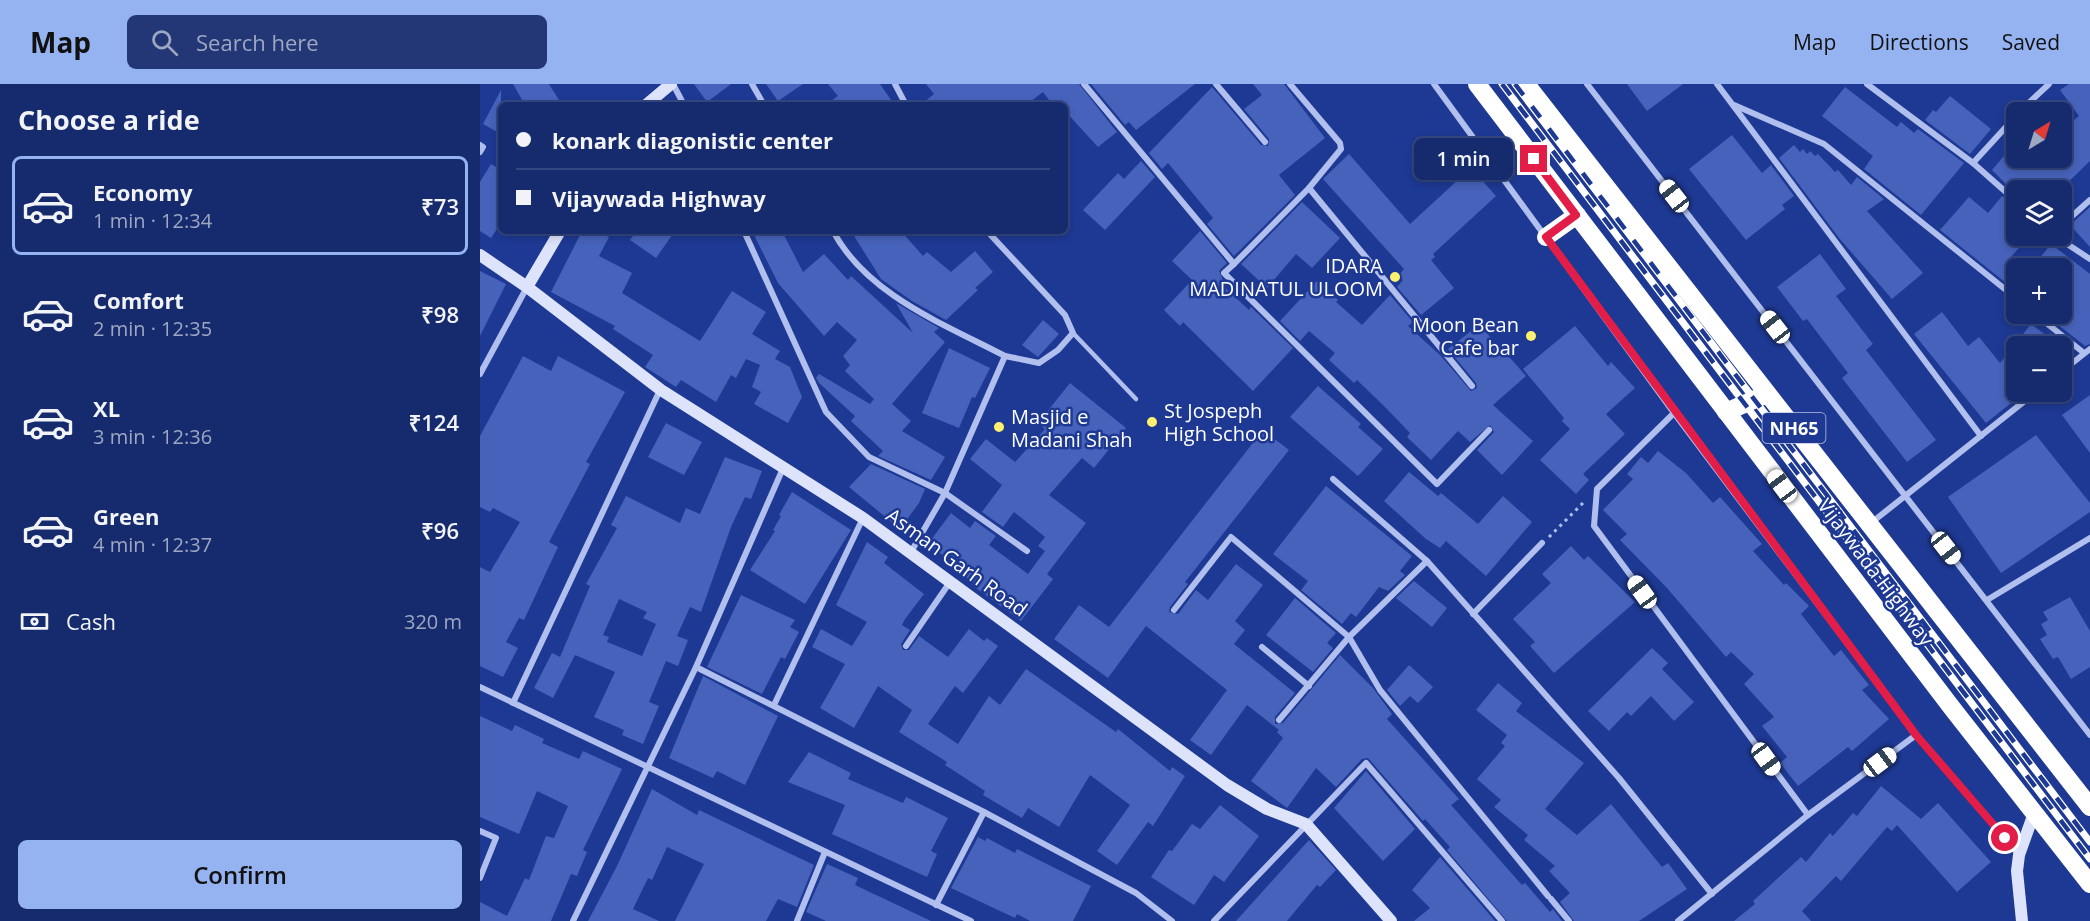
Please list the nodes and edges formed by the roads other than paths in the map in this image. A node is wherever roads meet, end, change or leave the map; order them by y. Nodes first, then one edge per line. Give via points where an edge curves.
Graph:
1 (672, 84) edge
2 (752, 84) edge
3 (895, 84) edge
4 (1084, 84) edge
5 (1216, 84) edge
6 (1290, 84) edge
7 (1434, 84) edge
8 (1477, 84) edge
9 (1526, 84) edge
10 (1587, 84) edge
11 (1716, 84) edge
12 (1867, 84) edge
13 (2049, 84) edge
14 (650, 102) edge
15 (682, 102) edge
16 (762, 102) edge
17 (904, 102) edge
18 (2030, 102) edge
19 (1734, 105) junction
20 (2006, 127) edge
21 (1265, 142) dead end
22 (480, 145) edge
23 (480, 152) edge
24 (1973, 163) junction
25 (1310, 188) junction
26 (2006, 192) edge
27 (2090, 200) edge
28 (1576, 215) junction
29 (2072, 216) edge
30 (558, 234) edge
31 (745, 234) edge
32 (835, 234) edge
33 (990, 234) edge
34 (1546, 237) junction
35 (2070, 246) edge
36 (480, 255) edge
37 (2090, 260) edge
38 (1234, 264) junction
39 (526, 287) junction
40 (2006, 290) edge
41 (2049, 324) edge
42 (1074, 333) junction
43 (2087, 351) edge
44 (1005, 356) junction
45 (2072, 363) edge
46 (480, 374) edge
47 (1472, 386) dead end
48 (661, 390) junction
49 (1767, 394) junction
50 (1136, 399) dead end
51 (2024, 402) edge
52 (1674, 412) junction
53 (1726, 412) junction
54 (1489, 430) dead end
55 (1981, 436) junction
56 (784, 466) junction
57 (1334, 480) dead end
58 (945, 493) junction
59 (1906, 495) junction
60 (863, 518) junction
61 (1869, 525) junction
62 (2090, 538) edge
63 (1542, 543) road end
64 (1027, 551) dead end
65 (911, 552) junction
66 (1427, 561) junction
67 (950, 581) junction
68 (1987, 600) junction
69 (1174, 610) dead end
70 (1473, 614) junction
71 (1349, 637) junction
72 (906, 646) dead end
73 (1262, 647) dead end
74 (696, 667) junction
75 (1309, 686) junction
76 (480, 687) edge
77 (513, 703) junction
78 (774, 705) junction
79 (1279, 720) dead end
80 (1916, 735) junction
81 (2090, 735) edge
82 (645, 768) junction
83 (2090, 807) edge
84 (984, 812) junction
85 (2034, 813) junction
86 (1808, 815) junction
87 (1306, 825) junction
88 (480, 831) edge
89 (825, 852) junction
90 (2019, 855) junction
91 (480, 878) edge
92 (2090, 884) edge
93 (1712, 894) junction
94 (936, 905) junction
95 (573, 921) edge
96 (797, 921) edge
97 (971, 921) edge
98 (1172, 921) edge
99 (1214, 921) edge
100 (1391, 921) edge
101 (1502, 921) edge
102 (1569, 921) edge
103 (1678, 921) edge
104 (2022, 921) edge

1 - 14 street
1 - 15 street
2 - 16 street
3 - 17 street
4 - 38 street
5 - 21 street
6 - 25 street via 1340,143 1341,149
7 - 34 street
8 - 28 highway, Vijaywada Highway / NH65
9 - 49 highway, Vijaywada Highway / NH65
10 - 59 street
11 - 19 street
12 - 24 street
13 - 18 street
19 - 40 street via 1824,144
19 - 55 street
20 - 24 street
22 - 23 street
24 - 26 street
25 - 38 street
25 - 47 street
27 - 29 street
28 - 34 highway
28 - 53 highway, Vijaywada Highway / NH65
30 - 39 street
31 - 58 street via 826,412 869,457
32 - 44 street via 843,250 894,297
33 - 42 street via 1065,315
34 - 52 street
35 - 37 street
36 - 39 street, Asman Garh Road
38 - 54 street via 1224,273 1437,484
39 - 46 street
39 - 48 street, Asman Garh Road
41 - 43 street
42 - 44 street via 1039,363
42 - 50 lane
43 - 45 street
44 - 58 street
48 - 56 street, Asman Garh Road
48 - 77 street
49 - 53 highway
49 - 61 highway, Vijaywada Highway / NH65
51 - 55 street
52 - 80 street
52 - 86 street via 1597,489 1594,526
53 - 85 highway, Vijaywada Highway / NH65
55 - 59 street
56 - 60 street, Asman Garh Road
56 - 74 street
57 - 66 street
58 - 64 street
58 - 65 street
59 - 61 street
59 - 68 street
60 - 65 street, Asman Garh Road
60 - 78 street
61 - 83 highway, Vijaywada Highway / NH65
62 - 68 street
63 - 70 street
65 - 67 street, Asman Garh Road
66 - 70 street
66 - 71 street
67 - 72 street
67 - 87 street, Asman Garh Road via 1227,785 1266,809
68 - 81 street
69 - 71 street via 1231,537
70 - 93 street via 1619,778
71 - 75 street
71 - 102 street via 1380,690
73 - 75 street
74 - 78 street
74 - 82 street
75 - 79 street
76 - 77 street
77 - 82 street
78 - 84 street
80 - 86 street
80 - 90 street
82 - 89 street
82 - 95 street
84 - 94 street
84 - 98 street via 1136,893
85 - 90 street
85 - 92 highway, Vijaywada Highway / NH65
86 - 93 street
87 - 99 street
87 - 100 street, Asman Garh Road
87 - 101 street via 1366,763
88 - 91 street via 496,838
89 - 94 street
89 - 96 street
90 - 104 street
93 - 103 street
94 - 97 street

